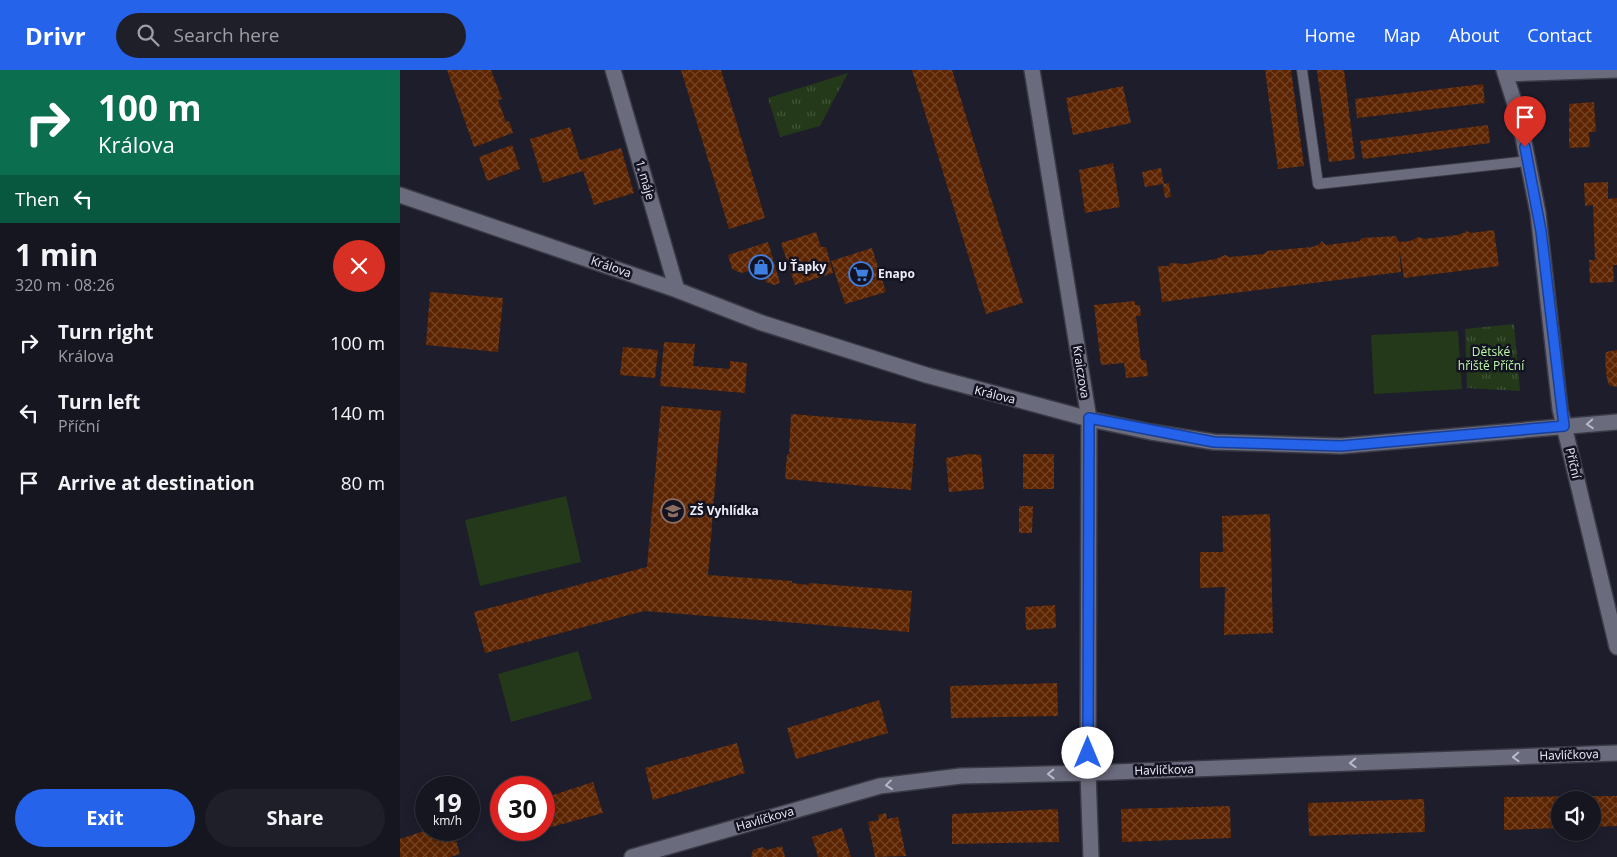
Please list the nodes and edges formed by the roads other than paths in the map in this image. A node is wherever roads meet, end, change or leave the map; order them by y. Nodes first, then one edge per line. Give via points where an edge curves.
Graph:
1 (613, 70) edge
2 (1032, 70) edge
3 (1302, 70) edge
4 (1617, 70) edge
5 (1505, 72) edge
6 (1528, 161) junction
7 (400, 195) edge
8 (677, 290) junction
9 (1089, 418) junction
10 (1617, 422) edge
11 (1564, 426) junction
12 (1617, 645) edge
13 (1617, 753) edge
14 (1088, 773) junction
15 (632, 857) edge
16 (1091, 857) edge

1 - 8 street, 1. máje
2 - 9 street, Kraiczova
3 - 6 lane via 1318,184
4 - 5 street
5 - 6 street, Příční
6 - 11 street, Příční via 1541,231
7 - 8 street, Králova
8 - 9 street, Králova via 762,323 926,375
9 - 11 street, Králova via 1214,442 1341,446
9 - 14 street, Kraiczova
10 -> 11 street, Králova
11 - 12 street, Příční
13 -> 14 street, Havlíčkova
14 -> 15 street, Havlíčkova via 961,776 880,786
14 - 16 street, Kraiczova

